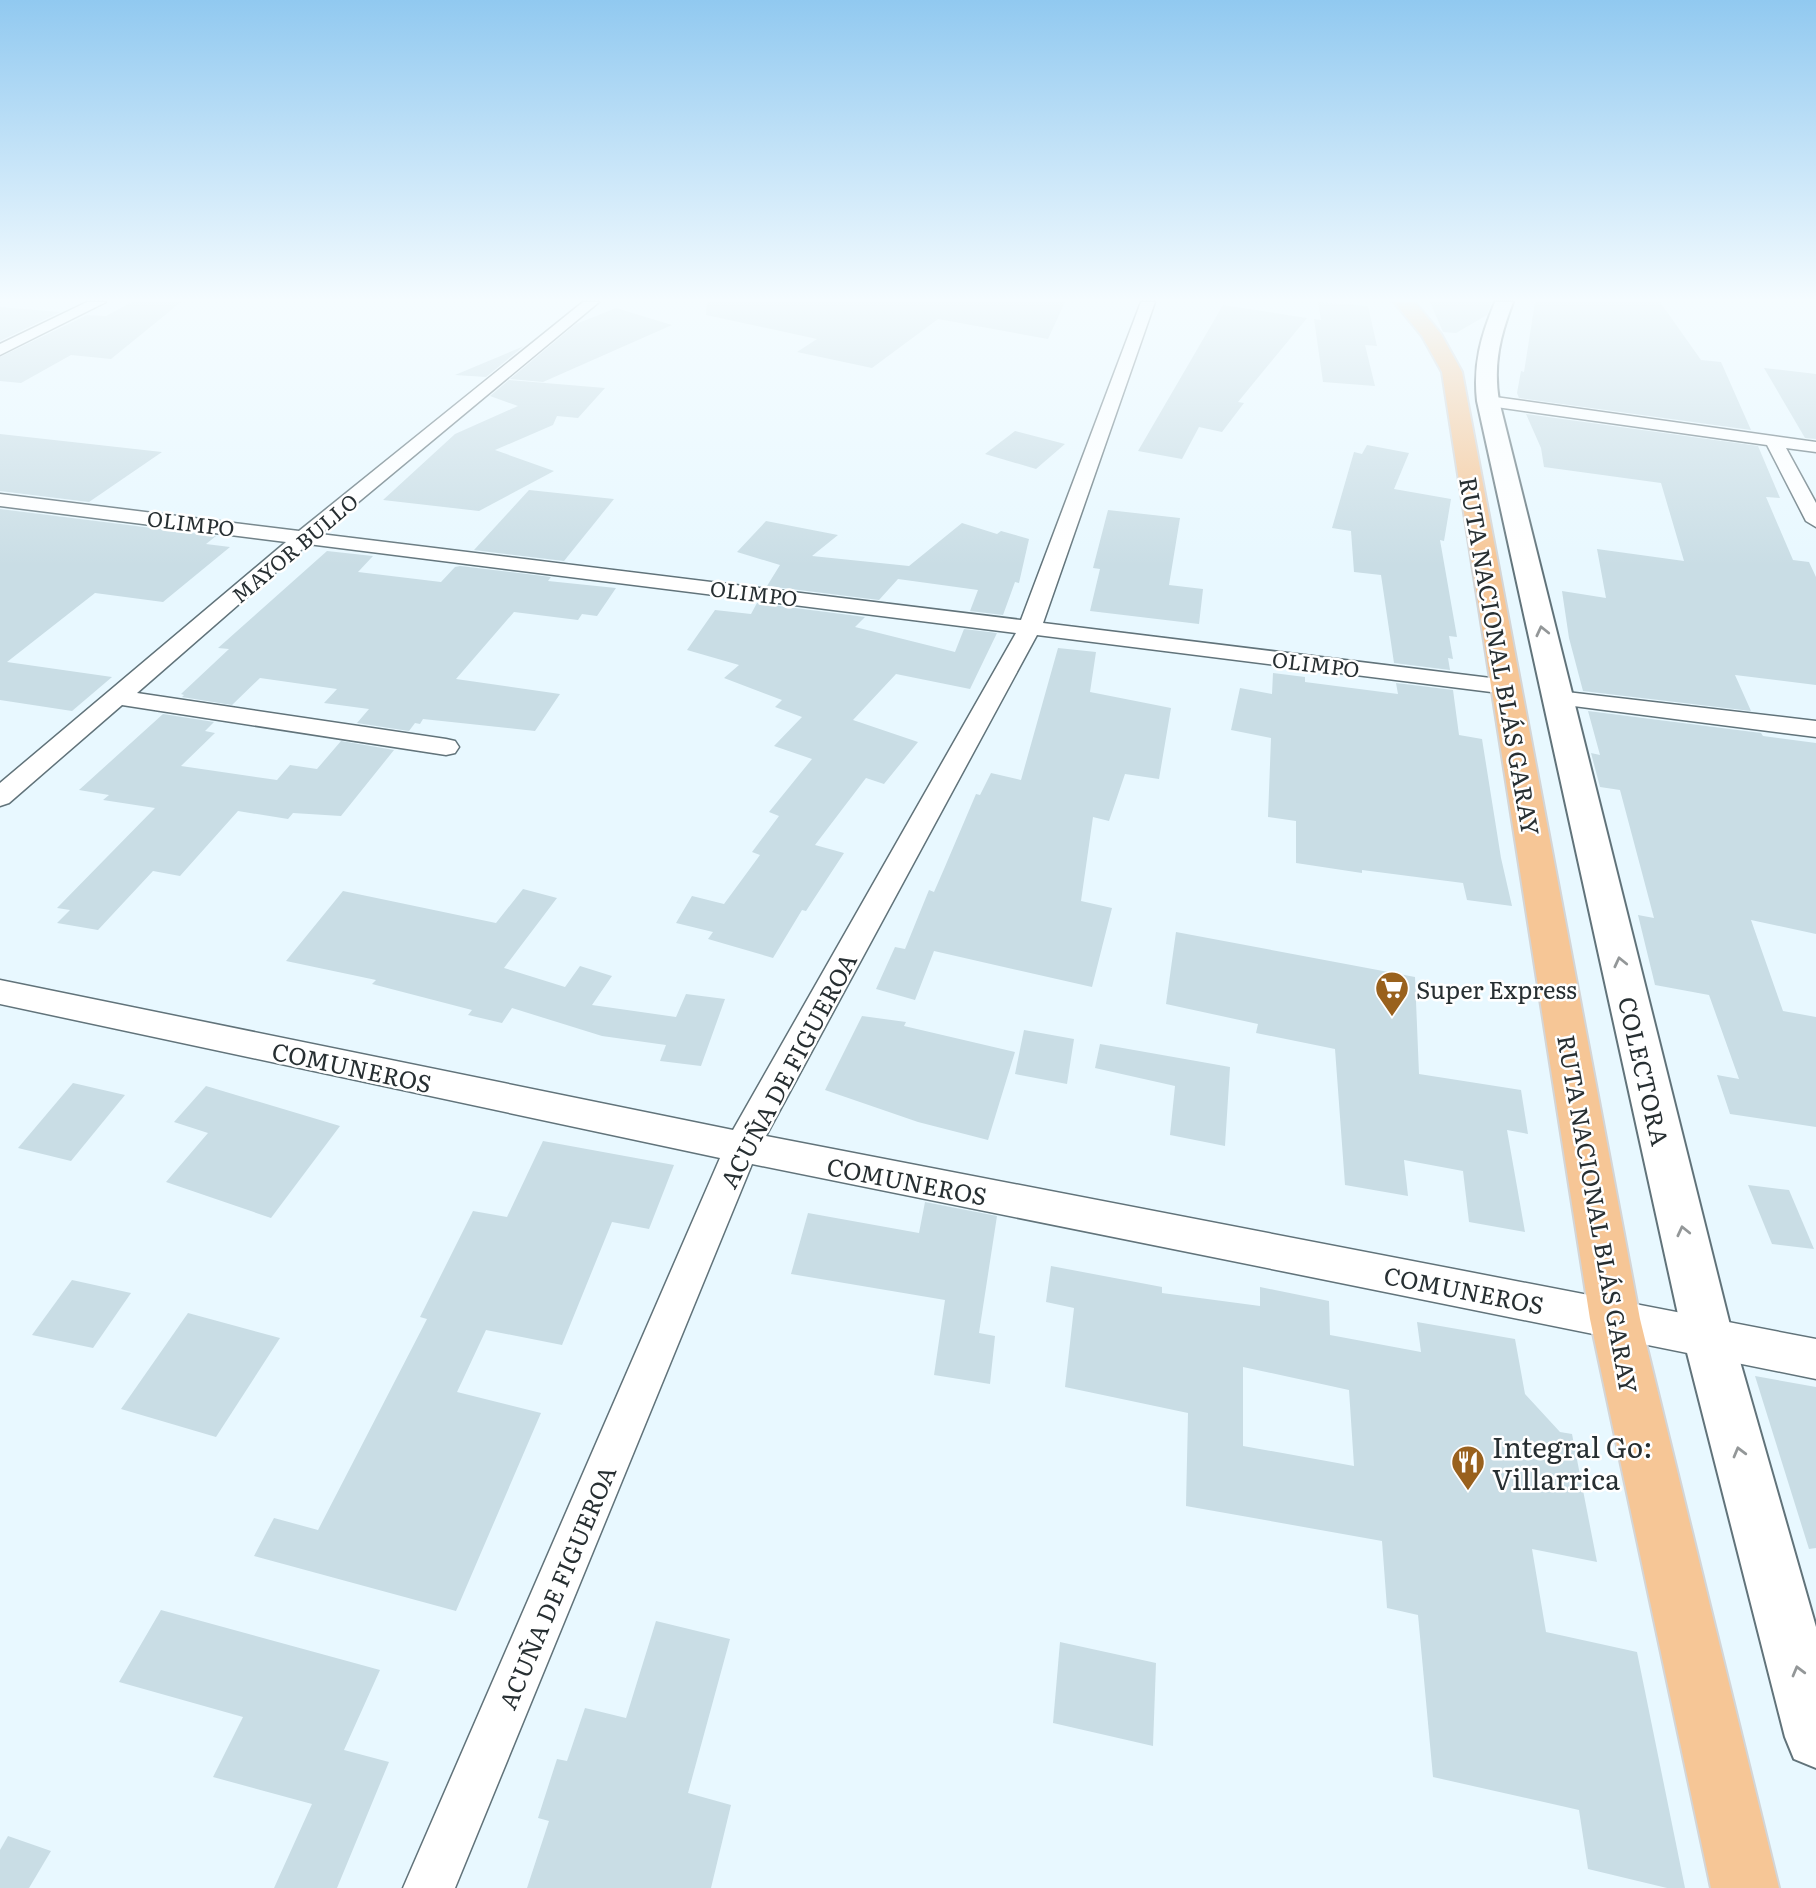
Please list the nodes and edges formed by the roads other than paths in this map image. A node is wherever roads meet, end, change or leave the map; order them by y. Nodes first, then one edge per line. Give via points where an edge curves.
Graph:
1 (484, 390) edge
2 (1116, 390) edge
3 (1454, 390) edge
4 (1487, 390) edge
5 (1489, 401) junction
6 (1774, 442) junction
7 (1816, 447) edge
8 (0, 500) edge
9 (1816, 521) edge
10 (305, 536) junction
11 (1030, 627) junction
12 (1507, 687) junction
13 (117, 697) junction
14 (1558, 698) junction
15 (1816, 729) edge
16 (446, 747) dead end
17 (0, 797) edge
18 (0, 992) edge
19 (742, 1147) junction
20 (1615, 1319) junction
21 (1708, 1337) junction
22 (1816, 1359) edge
23 (1816, 1737) edge
24 (429, 1888) edge
25 (1745, 1888) edge

1 - 10 street, MAYOR BULLO
2 - 11 street, ACUÑA DE FIGUEROA
3 - 12 highway, RUTA NACIONAL BLÁS GARAY
4 - 5 main road, COLECTORA
5 - 6 street
14 -> 5 main road, COLECTORA
6 - 7 street
6 - 9 street
8 - 10 street, OLIMPO
10 - 11 street, OLIMPO
10 - 13 street, MAYOR BULLO
11 - 12 street, OLIMPO
11 - 19 street, ACUÑA DE FIGUEROA
12 - 20 highway, RUTA NACIONAL BLÁS GARAY
13 - 16 street
13 - 17 street, MAYOR BULLO
14 - 15 street
21 -> 14 main road, COLECTORA
18 - 19 street, COMUNEROS
19 - 20 street, COMUNEROS
19 - 24 street, ACUÑA DE FIGUEROA
20 - 21 street, COMUNEROS
20 - 25 highway, RUTA NACIONAL BLÁS GARAY
21 - 22 street, COMUNEROS
23 -> 21 main road, COLECTORA

